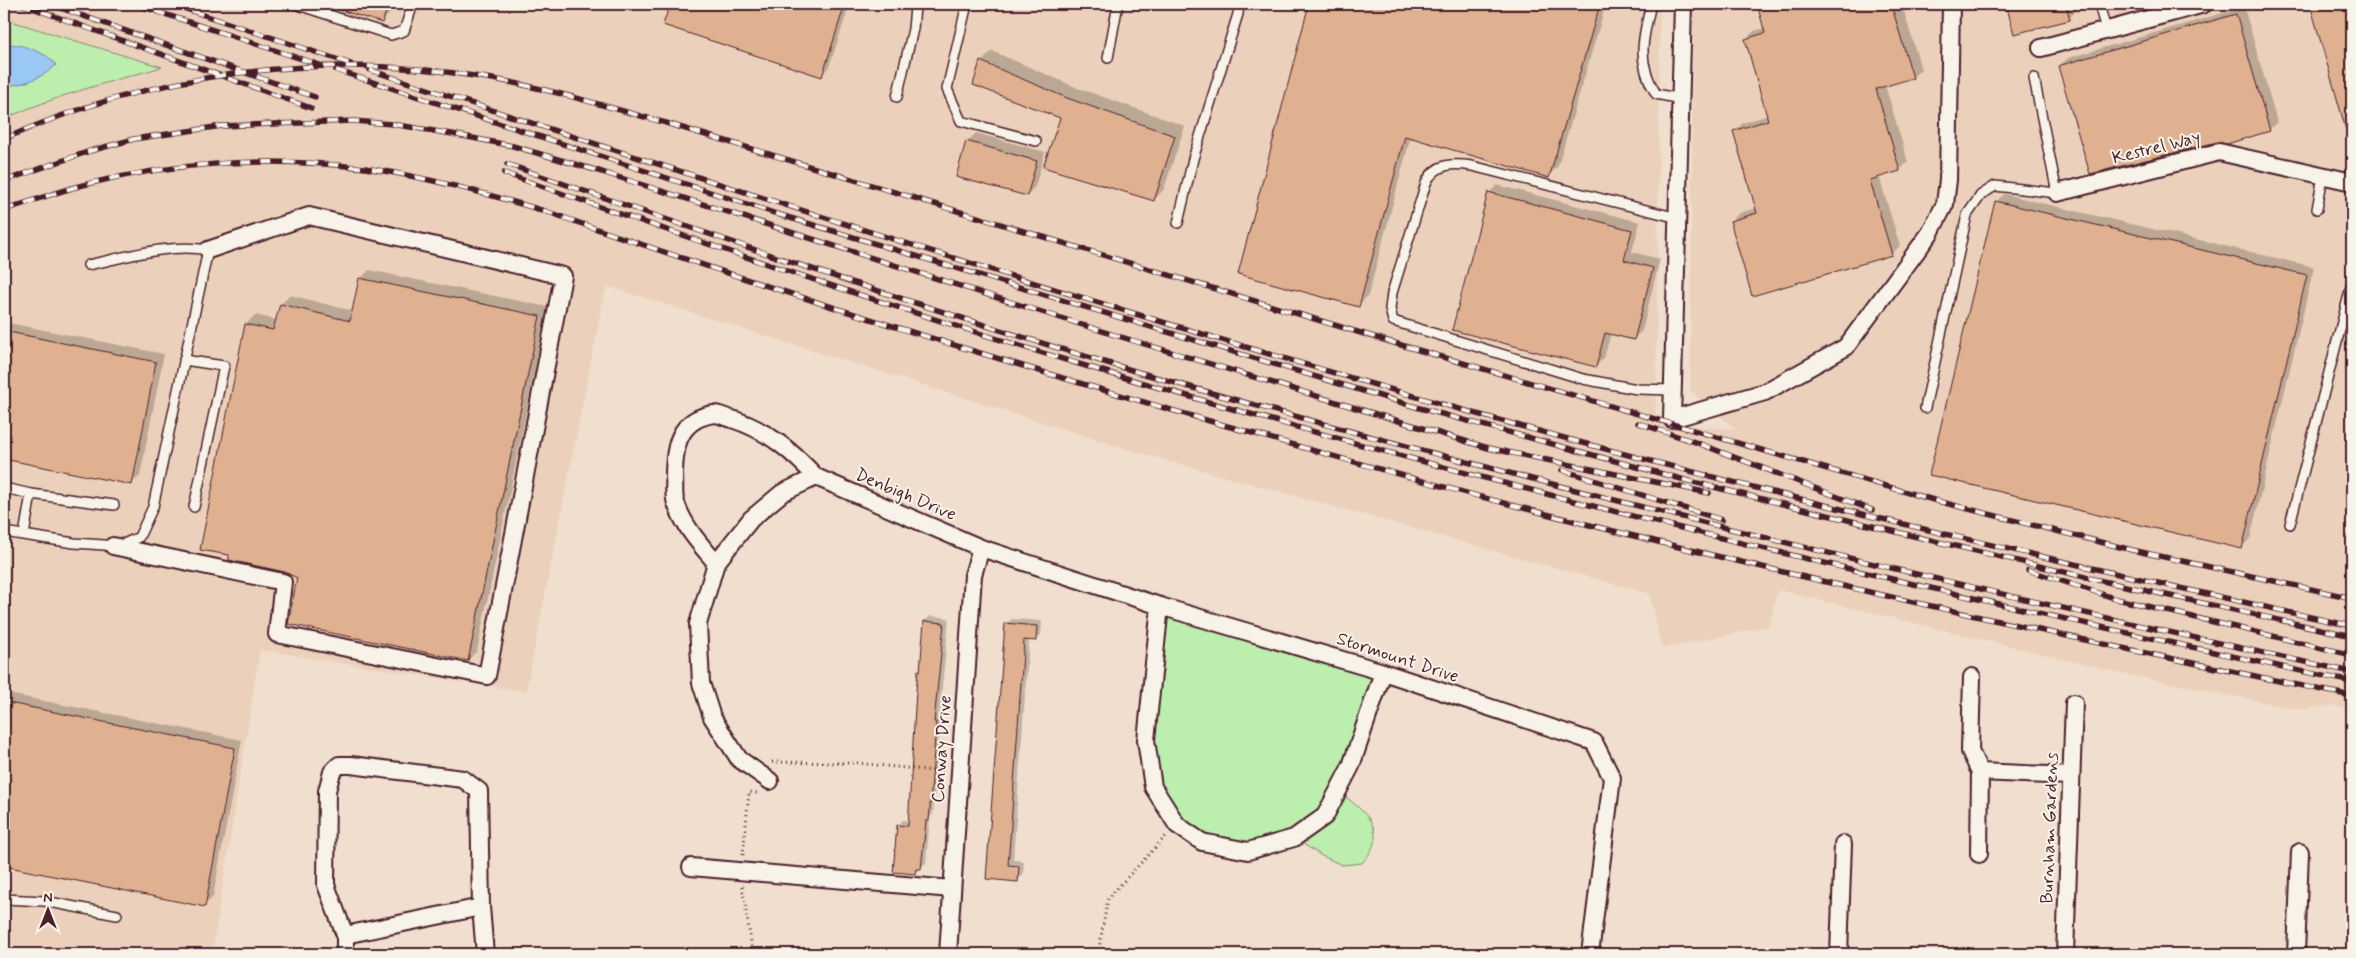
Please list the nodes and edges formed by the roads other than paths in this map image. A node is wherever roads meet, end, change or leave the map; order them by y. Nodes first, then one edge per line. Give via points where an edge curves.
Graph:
1 (295, 4) edge
2 (413, 4) edge
3 (907, 4) edge
4 (967, 4) edge
5 (1118, 4) edge
6 (1239, 4) edge
7 (1652, 4) edge
8 (1683, 4) edge
9 (1951, 4) edge
10 (2204, 4) edge
11 (2100, 8) dead end
12 (2106, 30) junction
13 (2041, 48) dead end
14 (1108, 58) dead end
15 (2034, 78) dead end
16 (897, 97) dead end
17 (1680, 99) junction
18 (1036, 141) dead end
19 (2324, 176) junction
20 (2352, 182) edge
21 (2057, 193) junction
22 (2316, 209) dead end
23 (1678, 218) junction
24 (1178, 223) dead end
25 (208, 250) junction
26 (88, 265) dead end
27 (2352, 283) edge
28 (184, 360) junction
29 (1673, 390) junction
30 (1924, 408) dead end
31 (816, 477) junction
32 (4, 488) edge
33 (31, 494) junction
34 (114, 505) dead end
35 (194, 506) dead end
36 (2290, 524) dead end
37 (4, 532) edge
38 (24, 535) junction
39 (113, 546) junction
40 (981, 548) junction
41 (716, 563) junction
42 (1160, 606) junction
43 (1383, 672) junction
44 (1972, 677) dead end
45 (2074, 704) dead end
46 (1980, 772) junction
47 (2070, 776) junction
48 (770, 781) road end
49 (1843, 844) dead end
50 (2300, 852) dead end
51 (1979, 854) dead end
52 (691, 867) dead end
53 (952, 889) junction
54 (4, 899) edge
55 (481, 907) junction
56 (117, 915) dead end
57 (344, 935) junction
58 (345, 954) edge
59 (485, 954) edge
60 (947, 954) edge
61 (1590, 954) edge
62 (1839, 954) edge
63 (2065, 954) edge
64 (2296, 954) edge

1 - 2 lane via 391,35 404,31
3 - 16 lane via 914,7 913,29
4 - 18 lane via 947,88 961,121
5 - 14 lane
6 - 24 lane via 1193,158
7 - 17 lane via 1643,42 1643,63 1648,80 1656,94
8 - 17 street
9 - 29 street via 1948,180 1945,204 1930,233 1846,347 1766,392 1672,419
10 - 12 street
11 - 12 lane
12 - 13 street
15 - 21 lane
17 - 23 street
19 - 20 street, Kestrel Way
19 - 21 street, Kestrel Way via 2219,152
19 - 22 lane
21 - 30 lane via 1995,186 1981,195 1967,215
23 - 29 street
23 - 29 lane via 1472,166 1449,164 1431,173 1426,183 1390,309 1393,321 1583,379 1637,389
25 - 26 lane via 194,247 150,251
25 - 28 lane
25 - 39 street via 308,216 563,276 487,676 277,634 283,582
27 - 36 lane
28 - 35 lane via 224,366
28 - 39 lane via 153,507 139,537
31 - 40 street, Denbigh Drive
31 - 41 street via 782,493 751,519
31 - 41 street, Denbigh Drive via 770,436 746,424 715,414 694,421 681,433 674,453 675,501 688,530
32 - 33 lane
33 - 34 lane
33 - 38 lane
37 - 38 lane
38 - 39 lane via 74,544
40 - 42 street, Stormount Drive
40 - 53 street, Conway Drive via 973,575
41 - 48 street via 698,624 701,683 712,717 739,759
42 - 43 street, Stormount Drive
42 - 43 street via 1146,740 1152,787 1177,825 1202,842 1248,851 1294,838 1324,816 1351,766
43 - 61 street, Stormount Drive via 1594,742 1612,778
44 - 46 street via 1970,751
45 - 47 street, Burnham Gardens
46 - 47 street
46 - 51 street
47 - 63 street, Burnham Gardens
49 - 62 street
50 - 64 street
52 - 53 street
53 - 60 street, Conway Drive
54 - 56 lane via 44,901
55 - 57 street
55 - 57 street via 479,792 463,780 340,765 332,772 327,790 326,885
55 - 59 street
57 - 58 street

